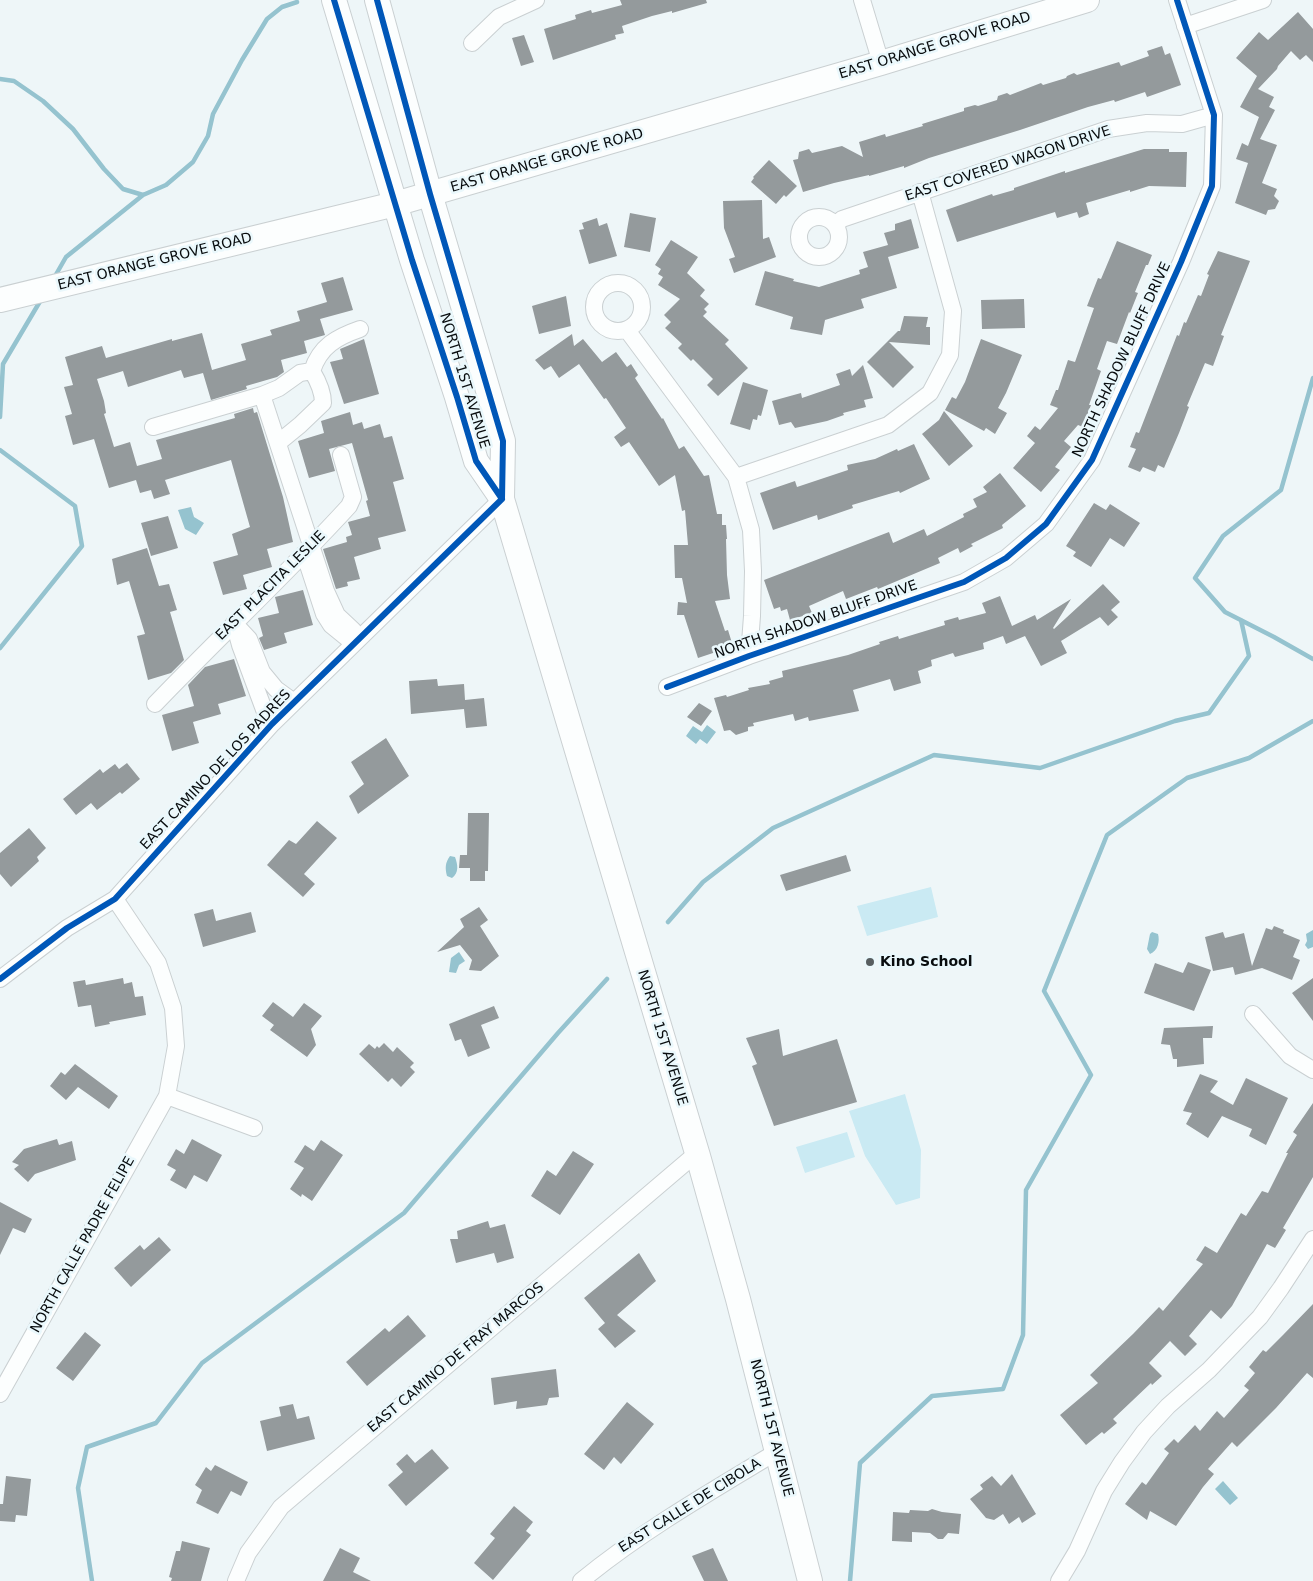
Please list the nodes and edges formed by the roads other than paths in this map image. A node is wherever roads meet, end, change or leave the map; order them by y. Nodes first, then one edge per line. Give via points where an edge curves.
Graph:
1 (334, 0) edge
2 (377, 0) edge
3 (536, 0) edge
4 (862, 0) edge
5 (1087, 0) edge
6 (1177, 0) edge
7 (1263, 0) edge
8 (1185, 26) junction
9 (472, 44) dead end
10 (881, 63) junction
11 (1214, 115) junction
12 (920, 192) junction
13 (430, 194) junction
14 (395, 204) junction
15 (835, 225) dead end
16 (0, 300) edge
17 (360, 329) dead end
18 (627, 330) dead end
19 (312, 371) junction
20 (262, 395) junction
21 (153, 427) dead end
22 (278, 443) junction
23 (341, 455) dead end
24 (736, 477) junction
25 (502, 499) junction
26 (311, 548) junction
27 (234, 623) junction
28 (359, 639) junction
29 (749, 656) junction
30 (667, 687) dead end
31 (294, 702) junction
32 (155, 704) dead end
33 (272, 724) junction
34 (115, 899) junction
35 (0, 979) edge
36 (1252, 1014) dead end
37 (1313, 1070) edge
38 (167, 1096) junction
39 (254, 1128) dead end
40 (697, 1153) junction
41 (1313, 1239) edge
42 (0, 1394) edge
43 (778, 1451) junction
44 (236, 1581) edge
45 (580, 1581) edge
46 (810, 1581) edge
47 (1059, 1581) edge

1 - 14 main road, NORTH 1ST AVENUE
2 - 13 main road, NORTH 1ST AVENUE
3 - 9 street via 499,17
4 - 10 street
5 - 10 main road, EAST ORANGE GROVE ROAD
6 - 8 street, NORTH SHADOW BLUFF DRIVE
7 - 8 street
8 - 11 street, NORTH SHADOW BLUFF DRIVE
10 - 13 main road, EAST ORANGE GROVE ROAD
11 - 12 street, EAST COVERED WAGON DRIVE via 1182,124 1147,123 1108,129
11 - 29 street, NORTH SHADOW BLUFF DRIVE via 1212,186 1182,262 1092,460 1046,524 1006,558 964,582
12 - 15 street, EAST COVERED WAGON DRIVE via 842,219
12 - 24 street via 953,311 950,355 930,393 888,425
13 - 14 main road, EAST ORANGE GROVE ROAD
13 - 25 main road, NORTH 1ST AVENUE via 503,441
14 - 16 main road, EAST ORANGE GROVE ROAD
14 - 25 main road, NORTH 1ST AVENUE via 476,461
17 - 19 street via 332,341 320,354
18 - 24 street
19 - 20 street via 300,373 280,388
19 - 22 street via 318,380 323,403
20 - 21 street
20 - 22 street
22 - 26 street
23 - 26 street, EAST PLACITA LESLIE via 353,497 349,506
24 - 29 street via 751,530
25 - 28 street, EAST CAMINO DE LOS PADRES
25 - 40 main road, NORTH 1ST AVENUE
26 - 27 street, EAST PLACITA LESLIE
26 - 28 street via 307,562 324,614 347,638
27 - 31 street via 249,639 262,672 276,689
27 - 32 street, EAST PLACITA LESLIE
27 - 33 street
28 - 31 street, EAST CAMINO DE LOS PADRES
29 - 30 street, NORTH SHADOW BLUFF DRIVE
31 - 33 street, EAST CAMINO DE LOS PADRES
33 - 34 street, EAST CAMINO DE LOS PADRES
34 - 35 street, EAST CAMINO DE LOS PADRES via 67,928
34 - 38 street, NORTH CALLE PADRE FELIPE via 158,963 173,1008 176,1046
36 - 37 street via 1290,1056
38 - 39 street
38 - 42 street, NORTH CALLE PADRE FELIPE
40 - 43 main road, NORTH 1ST AVENUE
40 - 44 street, EAST CAMINO DE FRAY MARCOS via 281,1507 248,1553
41 - 47 street via 1260,1317 1144,1432 1104,1491
43 - 45 street, EAST CALLE DE CIBOLA via 658,1524
43 - 46 main road, NORTH 1ST AVENUE

